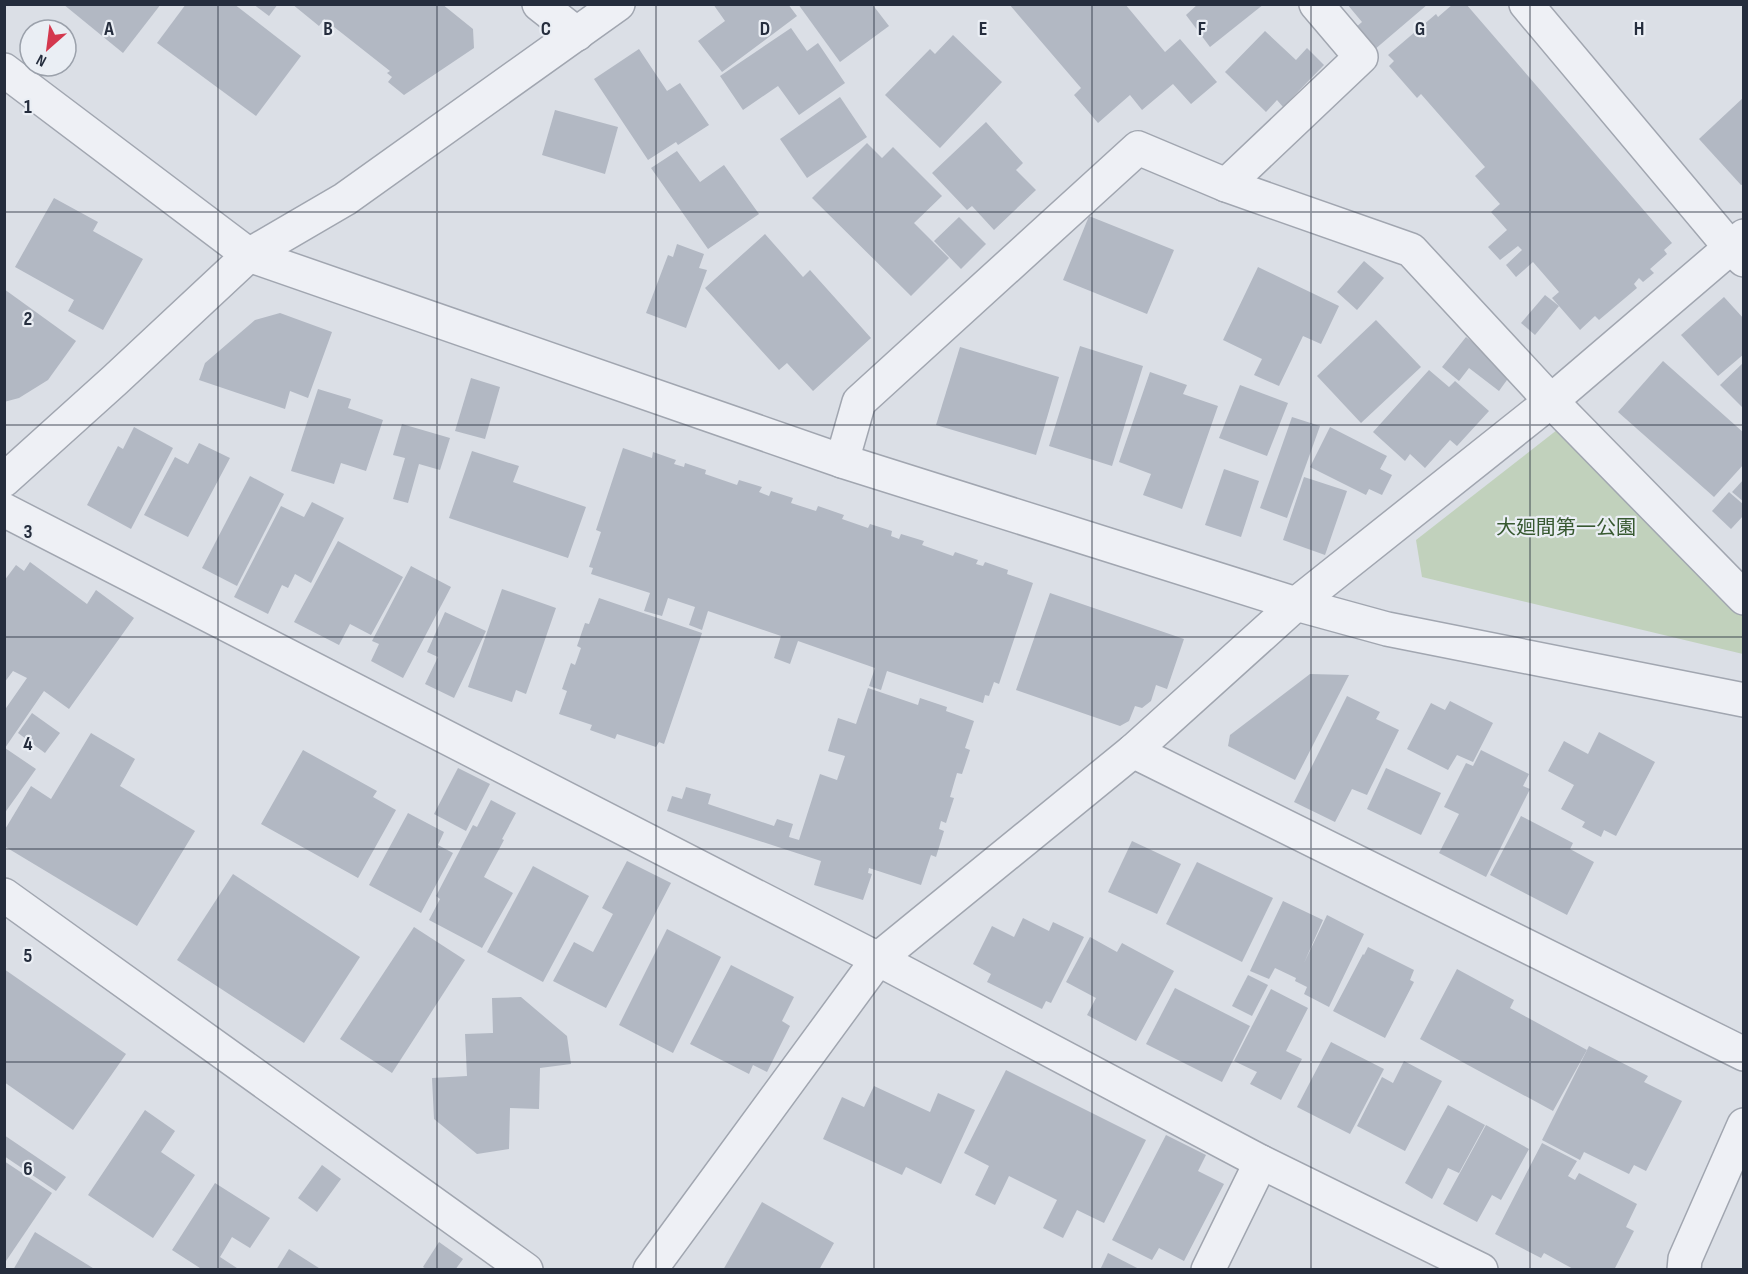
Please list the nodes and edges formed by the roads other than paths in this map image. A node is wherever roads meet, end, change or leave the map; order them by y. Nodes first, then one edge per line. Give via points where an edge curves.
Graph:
1 (538, 4) edge
2 (618, 4) edge
3 (1316, 4) edge
4 (1526, 4) edge
5 (577, 34) junction
6 (4, 70) edge
7 (1226, 185) junction
8 (1739, 248) edge
9 (249, 255) junction
10 (1551, 401) junction
11 (842, 461) junction
12 (4, 480) edge
13 (4, 510) edge
14 (1743, 598) edge
15 (1296, 604) junction
16 (1743, 700) edge
17 (1133, 751) junction
18 (4, 895) edge
19 (878, 959) junction
20 (1743, 1054) edge
21 (1743, 1125) edge
22 (1262, 1162) junction
23 (526, 1269) edge
24 (650, 1269) edge
25 (1208, 1269) edge
26 (1481, 1269) edge
27 (1684, 1269) edge

1 - 5 street
2 - 5 street
3 - 7 street via 1361,57
4 - 8 street
5 - 9 street via 345,199
6 - 9 street
7 - 10 street via 1411,250
7 - 11 street via 1138,148 859,402
8 - 10 street
9 - 11 street
9 - 12 street
10 - 14 street
10 - 15 street
11 - 15 street
13 - 19 street
15 - 16 street via 1387,629
15 - 17 street
17 - 19 street
17 - 20 street
18 - 23 street
19 - 22 street
19 - 24 street
21 - 27 street
22 - 25 street
22 - 26 street

